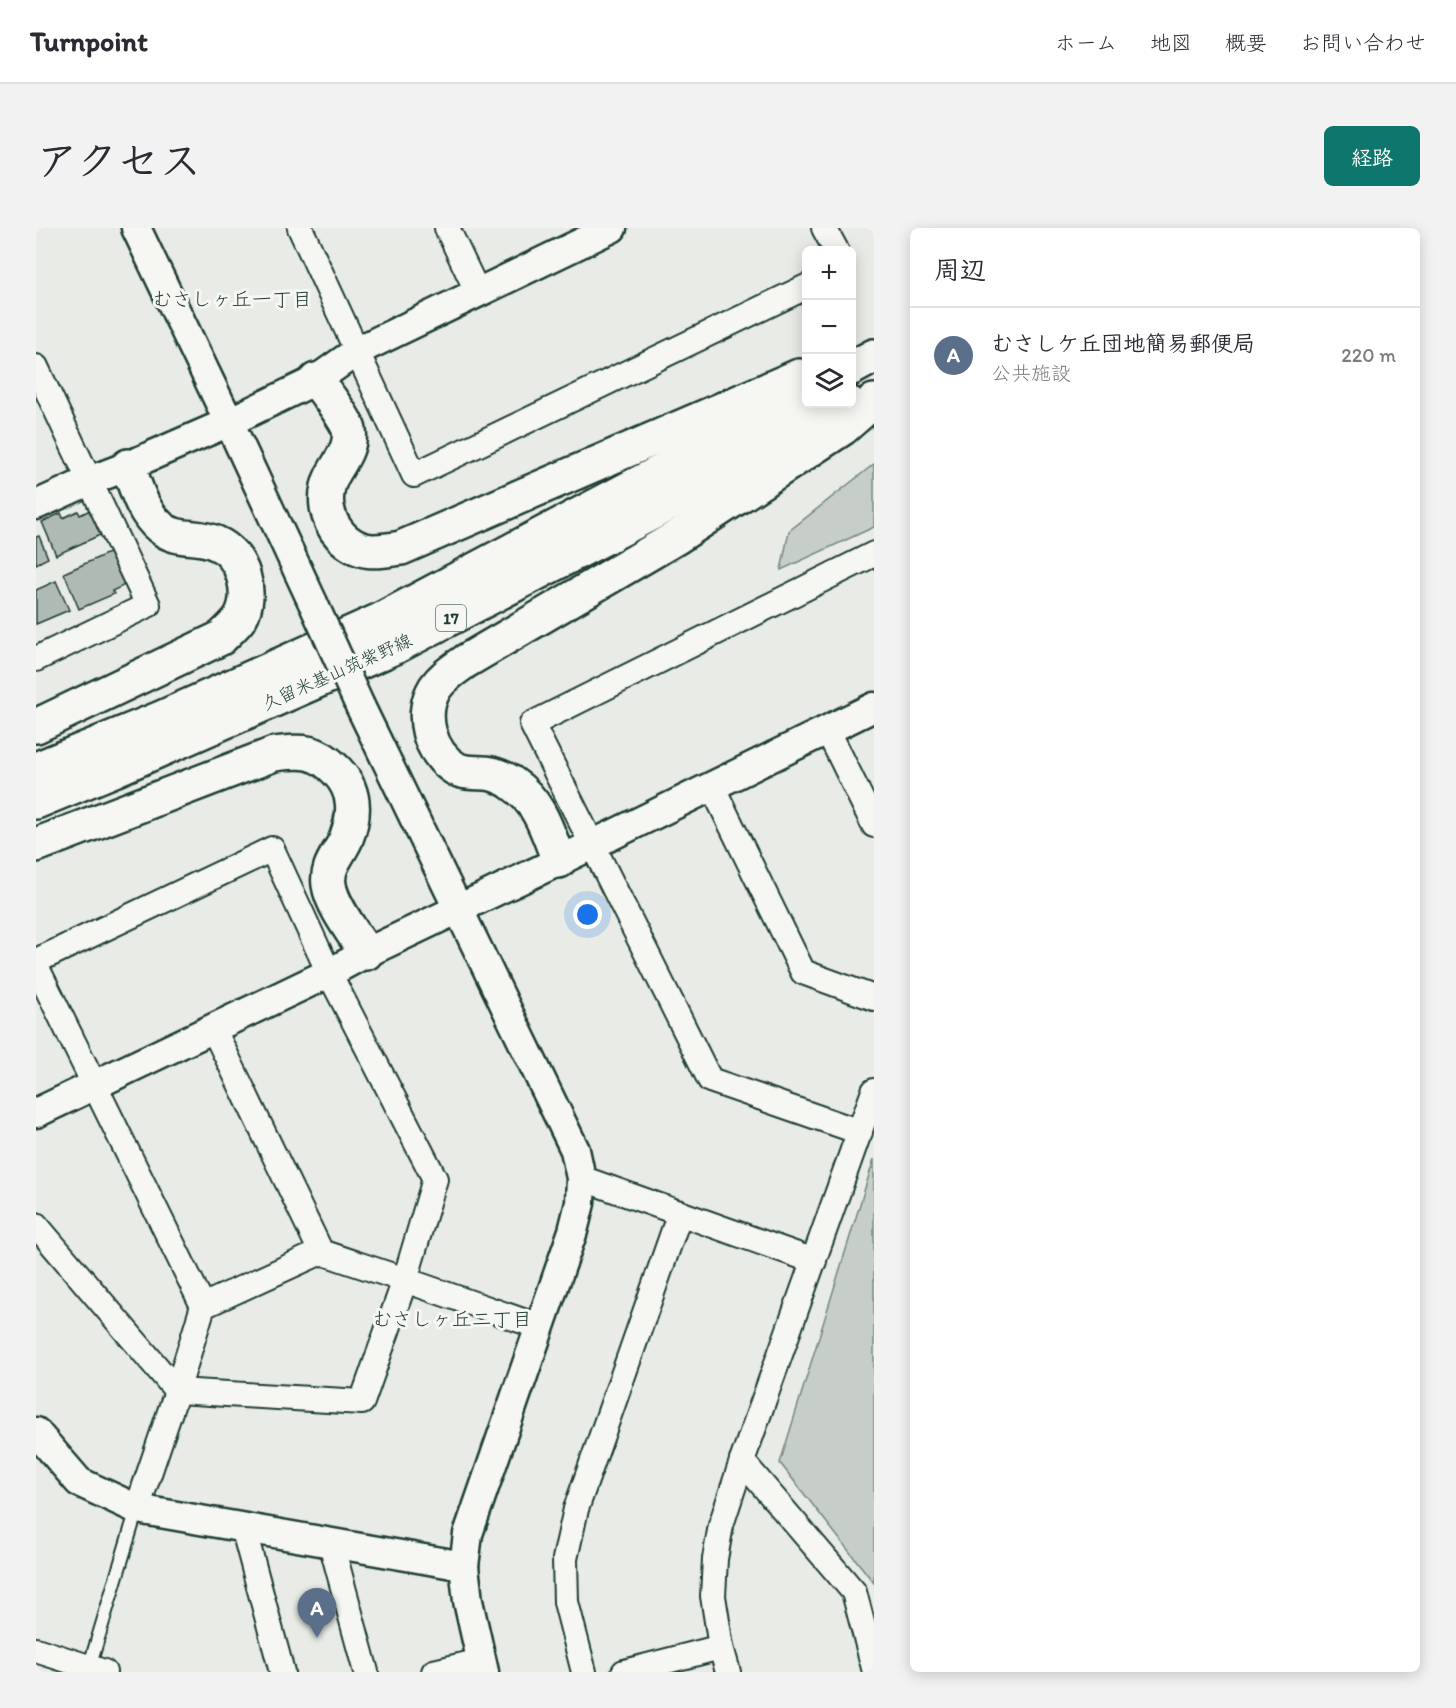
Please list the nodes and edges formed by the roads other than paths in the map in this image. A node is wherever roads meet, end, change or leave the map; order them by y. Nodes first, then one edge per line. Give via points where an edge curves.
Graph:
1 (136, 228) edge
2 (300, 228) edge
3 (447, 228) edge
4 (612, 228) edge
5 (824, 228) edge
6 (834, 246) edge
7 (802, 289) edge
8 (478, 293) junction
9 (357, 351) junction
10 (874, 351) edge
11 (874, 356) edge
12 (856, 357) edge
13 (856, 366) edge
14 (36, 367) edge
15 (802, 375) edge
16 (316, 380) junction
17 (874, 391) edge
18 (802, 396) edge
19 (856, 400) edge
20 (874, 401) edge
21 (842, 408) edge
22 (229, 422) junction
23 (128, 466) junction
24 (89, 481) junction
25 (36, 505) edge
26 (874, 554) edge
27 (36, 659) edge
28 (874, 707) edge
29 (36, 726) edge
30 (828, 731) junction
31 (36, 769) edge
32 (712, 786) junction
33 (36, 802) edge
34 (874, 825) edge
35 (593, 844) junction
36 (36, 845) edge
37 (559, 861) junction
38 (459, 910) junction
39 (366, 953) junction
40 (36, 961) edge
41 (36, 966) edge
42 (329, 973) junction
43 (874, 998) edge
44 (213, 1028) junction
45 (93, 1085) junction
46 (874, 1090) edge
47 (36, 1113) edge
48 (860, 1132) junction
49 (582, 1178) junction
50 (680, 1213) junction
51 (36, 1224) edge
52 (321, 1252) junction
53 (814, 1261) junction
54 (405, 1280) junction
55 (203, 1306) junction
56 (540, 1327) junction
57 (177, 1391) junction
58 (36, 1432) edge
59 (742, 1461) junction
60 (137, 1509) junction
61 (243, 1527) junction
62 (331, 1543) junction
63 (464, 1566) junction
64 (721, 1647) junction
65 (36, 1650) edge
66 (482, 1667) edge
67 (874, 1668) edge
68 (97, 1670) edge
69 (282, 1672) edge
70 (366, 1672) edge
71 (434, 1672) edge
72 (585, 1672) edge
73 (624, 1672) edge
74 (728, 1672) edge

1 - 22 street
2 - 9 street
3 - 8 street
4 - 8 street
5 - 6 street
7 - 9 street via 414,475
8 - 9 street
9 - 16 street
10 - 12 main road
11 - 13 main road
14 - 24 street
15 - 16 main road via 401,548 377,552 351,545 332,524 327,495 331,477 349,444 349,427
16 - 22 street
17 - 19 main road, 久留米基山筑紫野線 / 17
18 - 31 main road, 久留米基山筑紫野線 / 17 via 380,620
20 - 37 main road via 843,428 677,537 466,661 434,690 428,710 433,743 457,769 492,774 512,783 531,799
21 - 33 main road, 久留米基山筑紫野線 / 17 via 650,514 395,646
22 - 23 street
22 - 38 street, bridge
23 - 24 street
23 - 29 main road via 149,517 161,528 172,535 216,542 233,555 247,588 246,603 240,618 221,638
24 - 25 street
24 - 27 street via 148,605
26 - 35 street via 532,724
28 - 30 street
30 - 32 street
30 - 34 street
32 - 35 street
32 - 43 street via 803,972
35 - 37 street
35 - 48 street via 710,1080
36 - 39 main road via 274,754 301,751 333,767 352,794 354,811 330,866 329,885 337,907
37 - 38 street
38 - 39 street
38 - 49 street via 575,1150
39 - 42 street
40 - 42 street via 272,849
41 - 45 street
42 - 44 street
42 - 54 street via 435,1179
44 - 45 street
44 - 52 street
45 - 47 street
45 - 55 street
46 - 48 street
48 - 53 street
49 - 50 street
49 - 56 street via 573,1231
50 - 53 street
50 - 72 street via 576,1509 565,1559 566,1602
51 - 57 street
52 - 54 street
52 - 55 street
53 - 59 street
54 - 56 street
54 - 57 street via 362,1402
55 - 57 street
56 - 63 street via 468,1534
57 - 60 street
58 - 60 street via 79,1482
59 - 64 street via 721,1524 715,1559 713,1596
59 - 67 street via 855,1592
60 - 61 street
60 - 68 lane
61 - 62 street
61 - 69 street
62 - 63 street
62 - 70 street
63 - 66 street
64 - 73 street
64 - 74 street
65 - 68 street
66 - 71 street

